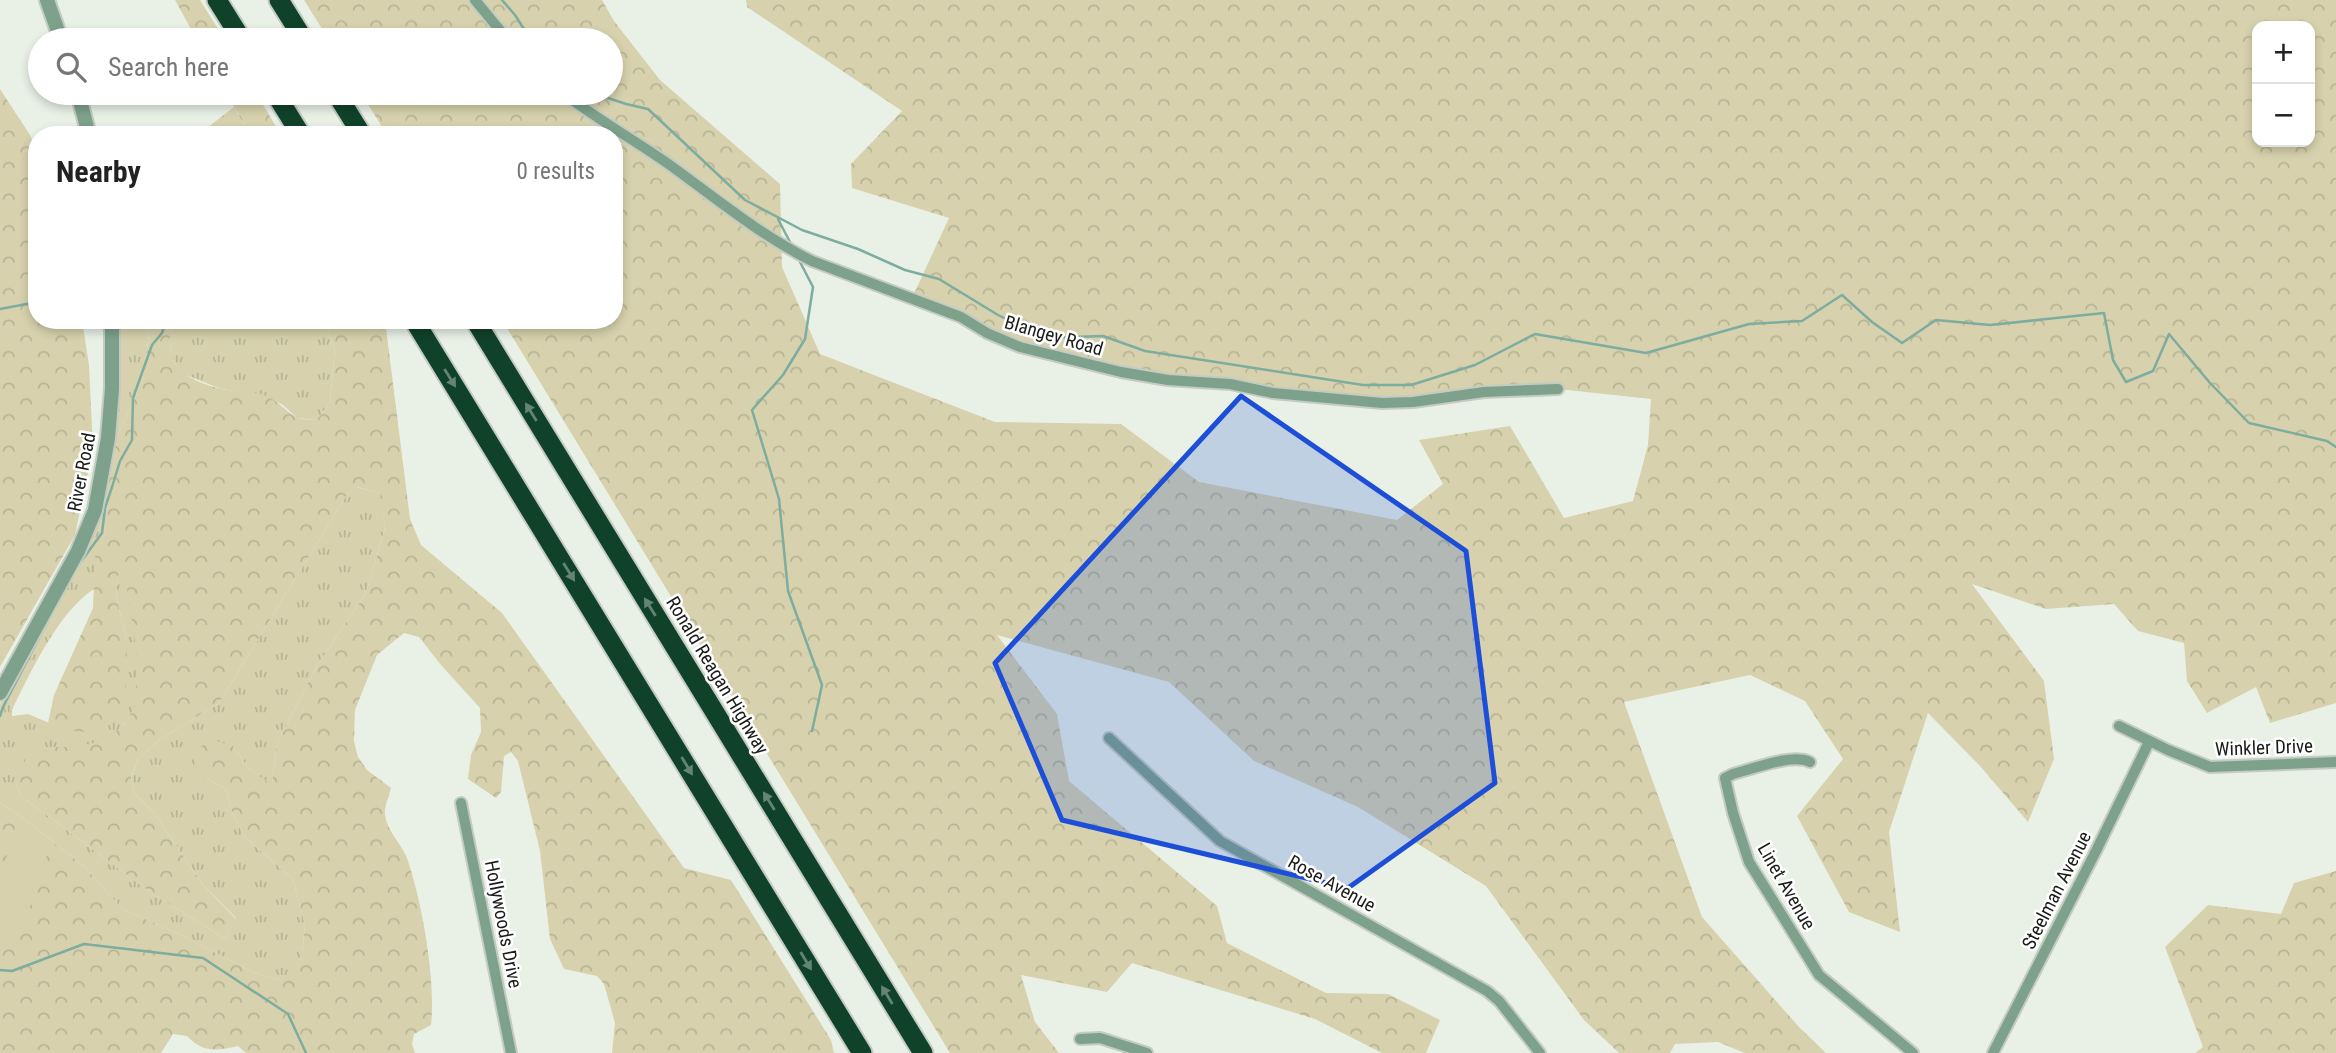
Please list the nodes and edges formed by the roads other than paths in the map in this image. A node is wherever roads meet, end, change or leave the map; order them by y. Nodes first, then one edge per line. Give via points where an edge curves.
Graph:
1 (47, 0) edge
2 (217, 0) edge
3 (279, 0) edge
4 (475, 0) edge
5 (57, 28) edge
6 (234, 28) edge
7 (296, 28) edge
8 (498, 28) edge
9 (81, 105) edge
10 (282, 105) edge
11 (343, 105) edge
12 (581, 105) edge
13 (87, 126) edge
14 (295, 126) edge
15 (356, 126) edge
16 (612, 126) edge
17 (623, 134) edge
18 (112, 329) edge
19 (420, 329) edge
20 (481, 329) edge
21 (1558, 389) dead end
22 (0, 693) edge
23 (2119, 726) dead end
24 (1109, 738) dead end
25 (2149, 742) junction
26 (1810, 762) dead end
27 (2336, 762) edge
28 (461, 803) dead end
29 (1080, 1039) dead end
30 (511, 1053) edge
31 (862, 1053) edge
32 (923, 1053) edge
33 (1147, 1053) edge
34 (1540, 1053) edge
35 (1913, 1053) edge
36 (1993, 1053) edge

1 - 5 street
2 - 6 highway
3 - 7 highway
4 - 8 street
9 - 13 street
10 - 14 highway
11 - 15 highway
12 - 16 street, Blangey Road
17 - 21 street, Blangey Road via 795,252 961,317 988,334 1031,350 1168,380 1361,401 1413,402 1484,392
18 - 22 street, River Road via 108,438 95,510 78,551
19 -> 31 highway
32 -> 20 highway, Ronald Reagan Highway
23 - 25 street, Winkler Drive
24 - 34 street, Rose Avenue via 1220,841 1494,996
25 - 27 street, Winkler Drive via 2210,768
25 - 36 street, Steelman Avenue
26 - 35 street, Linet Avenue via 1790,759 1726,778 1749,862 1819,975
28 - 30 street, Hollywoods Drive
29 - 33 street via 1100,1038

